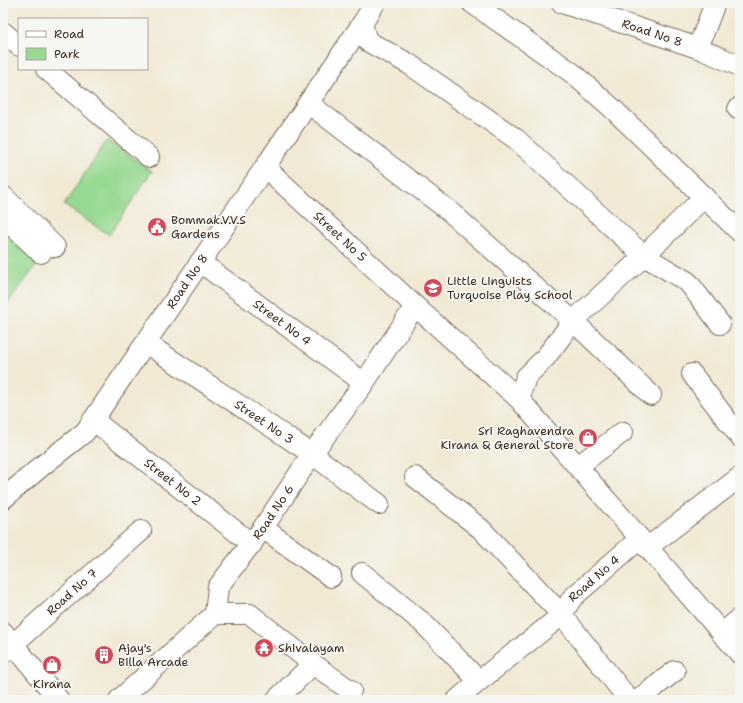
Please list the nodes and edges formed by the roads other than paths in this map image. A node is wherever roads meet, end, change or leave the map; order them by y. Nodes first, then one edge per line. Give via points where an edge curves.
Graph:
1 (375, 3) edge
2 (472, 3) edge
3 (562, 3) edge
4 (715, 3) edge
5 (362, 24) junction
6 (3, 32) edge
7 (18, 45) edge
8 (698, 48) junction
9 (740, 66) edge
10 (47, 70) edge
11 (308, 103) junction
12 (149, 157) dead end
13 (266, 168) junction
14 (3, 196) edge
15 (704, 197) junction
16 (3, 216) edge
17 (740, 232) edge
18 (644, 256) junction
19 (200, 262) junction
20 (415, 306) junction
21 (573, 322) junction
22 (720, 324) dead end
23 (146, 342) junction
24 (692, 374) dead end
25 (364, 383) junction
26 (651, 395) dead end
27 (519, 399) junction
28 (93, 420) junction
29 (624, 432) dead end
30 (740, 437) edge
31 (312, 454) junction
32 (578, 466) junction
33 (415, 477) dead end
34 (740, 477) edge
35 (3, 499) edge
36 (379, 504) dead end
37 (141, 531) dead end
38 (257, 536) junction
39 (648, 547) junction
40 (362, 573) dead end
41 (331, 577) dead end
42 (215, 614) junction
43 (562, 615) junction
44 (740, 618) edge
45 (722, 634) junction
46 (6, 643) edge
47 (740, 654) edge
48 (313, 664) junction
49 (675, 671) dead end
50 (479, 680) junction
51 (351, 691) dead end
52 (60, 700) edge
53 (119, 700) edge
54 (276, 700) edge
55 (457, 700) edge
56 (629, 700) edge
57 (638, 700) edge

1 - 5 street, Road No 8
2 - 15 street via 571,72
3 - 8 street, Road No 8
4 - 8 street
5 - 11 street, Road No 8
5 - 18 street via 367,41 409,64 516,139
6 - 7 street
8 - 9 street, Road No 8
10 - 12 street
11 - 13 street, Road No 8
11 - 21 street via 448,210
13 - 19 street, Road No 8
13 - 20 street, Street No 5
14 - 16 street via 48,250
15 - 17 street
15 - 18 street
18 - 21 street
18 - 22 street via 688,282
19 - 23 street, Road No 8
19 - 25 street, Street No 4
20 - 25 street, Road No 6
20 - 27 street, Street No 5
21 - 26 street
21 - 27 street via 545,358 526,377
23 - 28 street, Road No 8
23 - 31 street, Street No 3
24 - 30 street
25 - 31 street, Road No 6
27 - 32 street, Street No 5
28 - 35 street, Road No 8 via 85,432
28 - 38 street, Street No 2
29 - 32 street
31 - 36 street, Street No 3
31 - 38 street, Road No 6
32 - 39 street, Street No 5
33 - 43 street via 481,529
34 - 39 street
37 - 46 street, Road No 7
38 - 41 street
38 - 42 street, Road No 6 via 218,587
39 - 43 street, Road No 4 via 636,542 572,598
39 - 45 street, Street No 5
40 - 50 street via 423,623
42 - 48 street via 250,614
42 - 53 street
43 - 50 street, Road No 4
43 - 56 street
44 - 45 street
45 - 47 street, Street No 5
46 - 52 street
48 - 51 street
48 - 54 street
49 - 57 street
50 - 55 street, Road No 4

